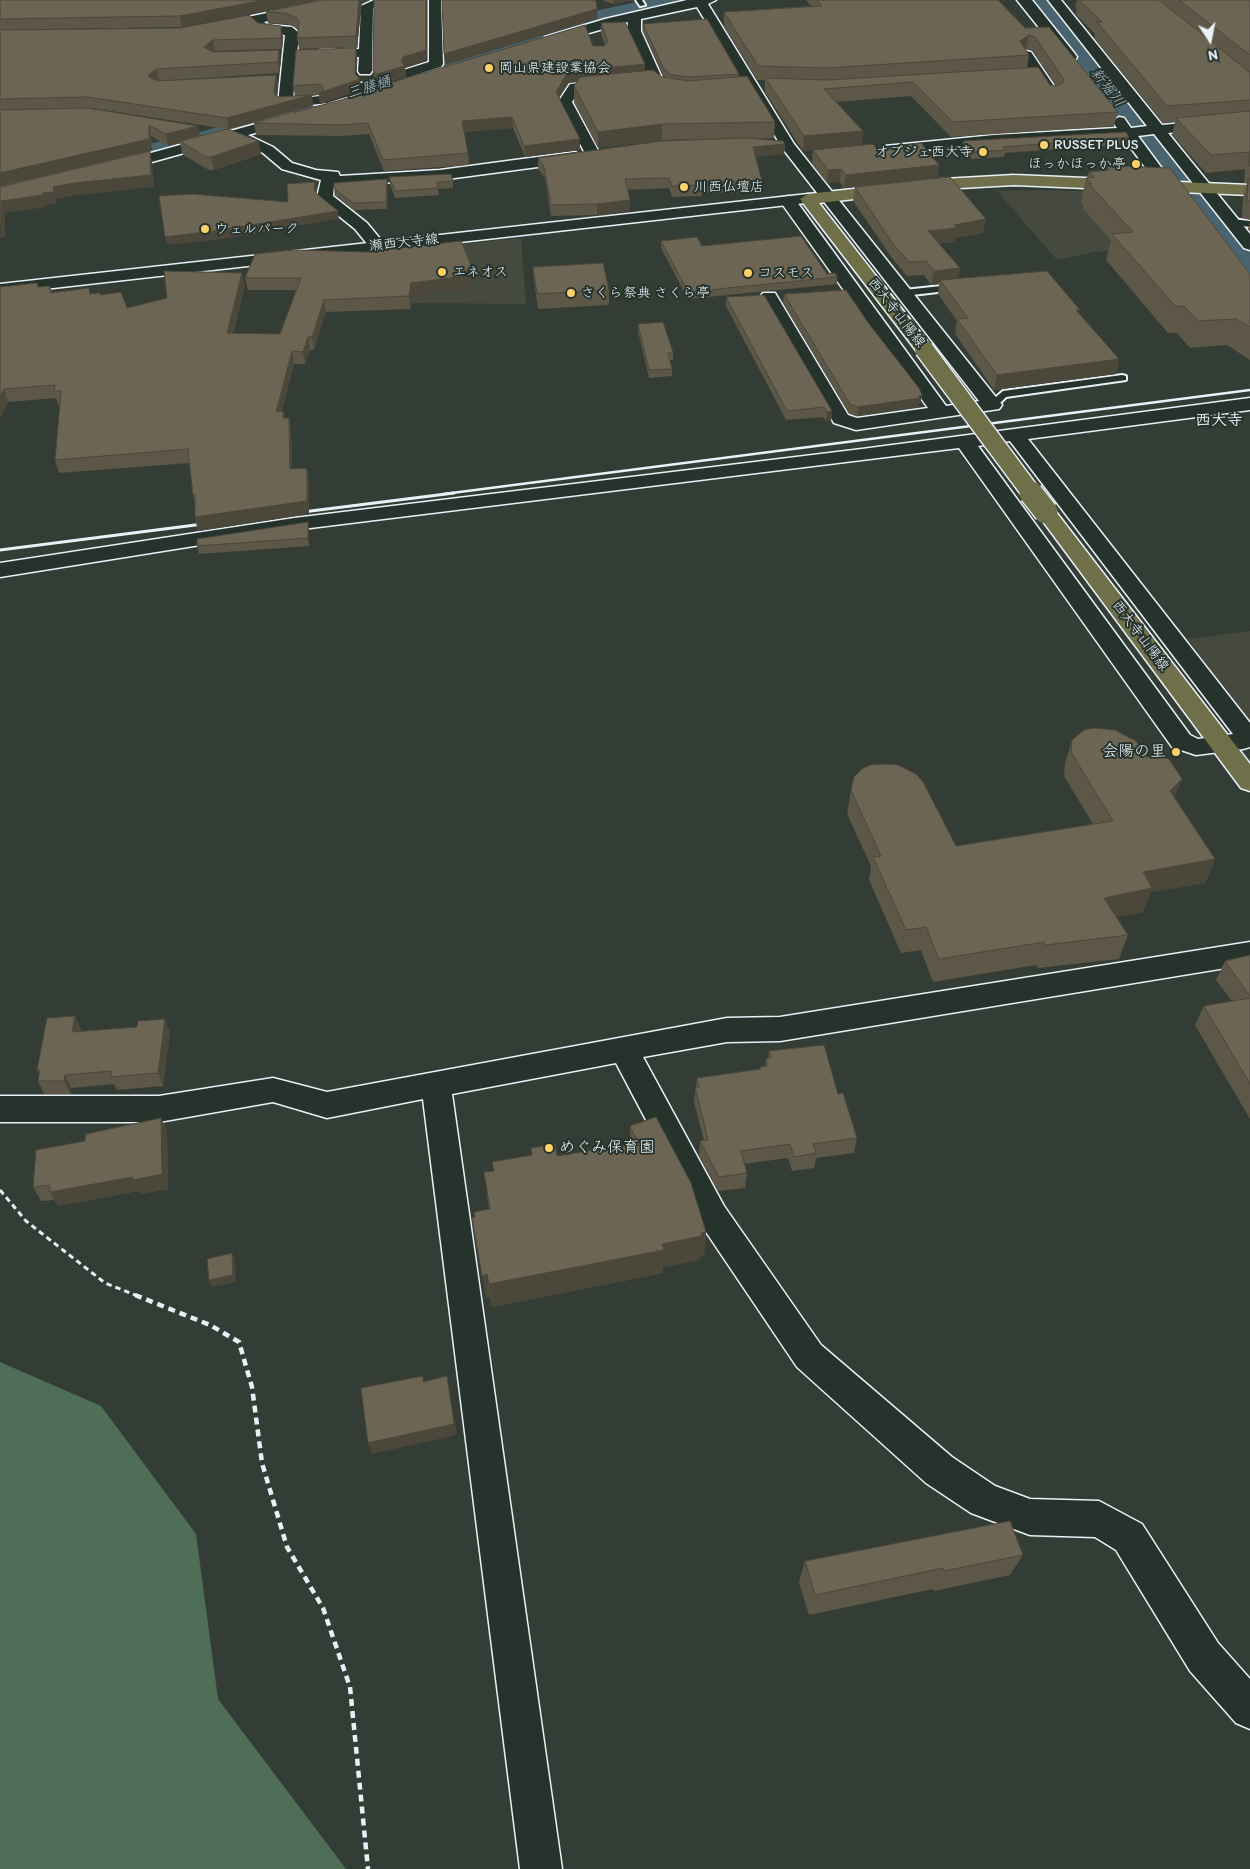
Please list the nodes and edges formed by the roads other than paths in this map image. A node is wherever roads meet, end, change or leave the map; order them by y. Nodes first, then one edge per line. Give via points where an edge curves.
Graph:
1 (345, 0) edge
2 (388, 0) edge
3 (434, 0) edge
4 (666, 0) edge
5 (1022, 0) edge
6 (699, 1) edge
7 (1055, 1) edge
8 (1074, 1) edge
9 (639, 7) edge
10 (606, 8) dead end
11 (253, 21) junction
12 (590, 28) junction
13 (205, 29) edge
14 (540, 43) edge
15 (596, 44) edge
16 (366, 53) junction
17 (294, 55) junction
18 (1026, 55) edge
19 (449, 70) edge
20 (1081, 71) edge
21 (1040, 75) junction
22 (1022, 76) edge
23 (656, 80) junction
24 (638, 81) edge
25 (620, 83) edge
26 (751, 86) junction
27 (768, 86) edge
28 (733, 87) edge
29 (370, 88) junction
30 (697, 90) edge
31 (1053, 94) edge
32 (1110, 109) edge
33 (1250, 120) edge
34 (1155, 129) junction
35 (192, 130) edge
36 (1130, 131) junction
37 (223, 135) junction
38 (771, 143) edge
39 (788, 146) junction
40 (609, 152) edge
41 (867, 152) edge
42 (592, 154) junction
43 (818, 156) edge
44 (799, 158) junction
45 (100, 170) edge
46 (328, 181) junction
47 (1167, 185) junction
48 (1203, 187) junction
49 (1250, 190) edge
50 (829, 197) junction
51 (808, 199) junction
52 (788, 201) junction
53 (1183, 207) edge
54 (1231, 222) junction
55 (1250, 224) edge
56 (1250, 245) edge
57 (378, 246) junction
58 (973, 285) edge
59 (0, 288) edge
60 (853, 290) junction
61 (834, 292) edge
62 (904, 293) junction
63 (749, 299) edge
64 (1122, 378) dead end
65 (1250, 404) edge
66 (992, 405) junction
67 (941, 412) junction
68 (1015, 435) junction
69 (965, 442) junction
70 (0, 570) edge
71 (1222, 744) junction
72 (1250, 782) edge
73 (1250, 953) edge
74 (624, 1049) junction
75 (436, 1084) junction
76 (0, 1109) edge
77 (1250, 1710) edge
78 (541, 1869) edge

1 - 11 street
2 - 16 street via 367,6
3 - 29 street via 436,64
4 - 9 street
5 - 20 street via 1027,2
6 - 9 street
6 - 26 street
7 - 8 street
7 - 34 street
9 - 10 street
9 - 12 street
9 - 23 street via 634,31
11 - 13 street
11 - 17 street via 264,29 292,33
12 - 14 street via 557,32
12 - 15 street
16 - 17 street
16 - 29 street
17 - 29 street via 282,80 285,104 322,100
18 - 21 street
19 - 29 street
21 - 22 street
21 - 31 street
23 - 24 street
23 - 30 street via 667,88
25 - 42 street via 575,87 565,102
26 - 27 street
26 - 28 street
26 - 39 street
29 - 37 street via 337,106
32 - 36 street
33 - 34 street
34 - 36 street
34 - 48 street
35 - 37 street
36 - 41 street via 994,139
36 - 47 street
37 - 45 street
37 - 46 street via 243,138 268,150 287,166 315,175 333,175
38 - 39 street
39 - 44 street
40 - 42 street
42 - 46 street via 440,176
43 - 44 street
44 - 50 street
46 - 57 street via 325,197 361,226
47 - 48 main road
47 - 50 main road via 988,181
47 - 53 street
48 - 49 main road
48 - 54 street
50 - 51 main road
50 - 62 street
51 - 52 street, 瀬西大寺線
51 - 71 main road, 西大寺山陽線, bridge
52 - 57 street, 瀬西大寺線
52 - 60 street
54 - 55 lane
54 - 56 street
57 - 59 street, 瀬西大寺線
58 - 62 lane
60 - 61 street
60 - 67 street
62 - 66 street
63 - 67 street via 778,296 841,419 856,424
64 - 66 lane via 1003,394
65 - 68 street
66 - 67 street
68 - 69 street
68 - 71 street via 1248,737
69 - 70 street via 294,524
69 - 71 street via 1181,741 1196,747
71 - 72 main road, 西大寺山陽線
73 - 74 street via 780,1029 727,1030
74 - 75 street
74 - 77 street via 713,1216 809,1356 939,1470 984,1500 1030,1517 1099,1519 1129,1537 1204,1657
75 - 76 street via 327,1105 273,1090 159,1109
75 - 78 street

